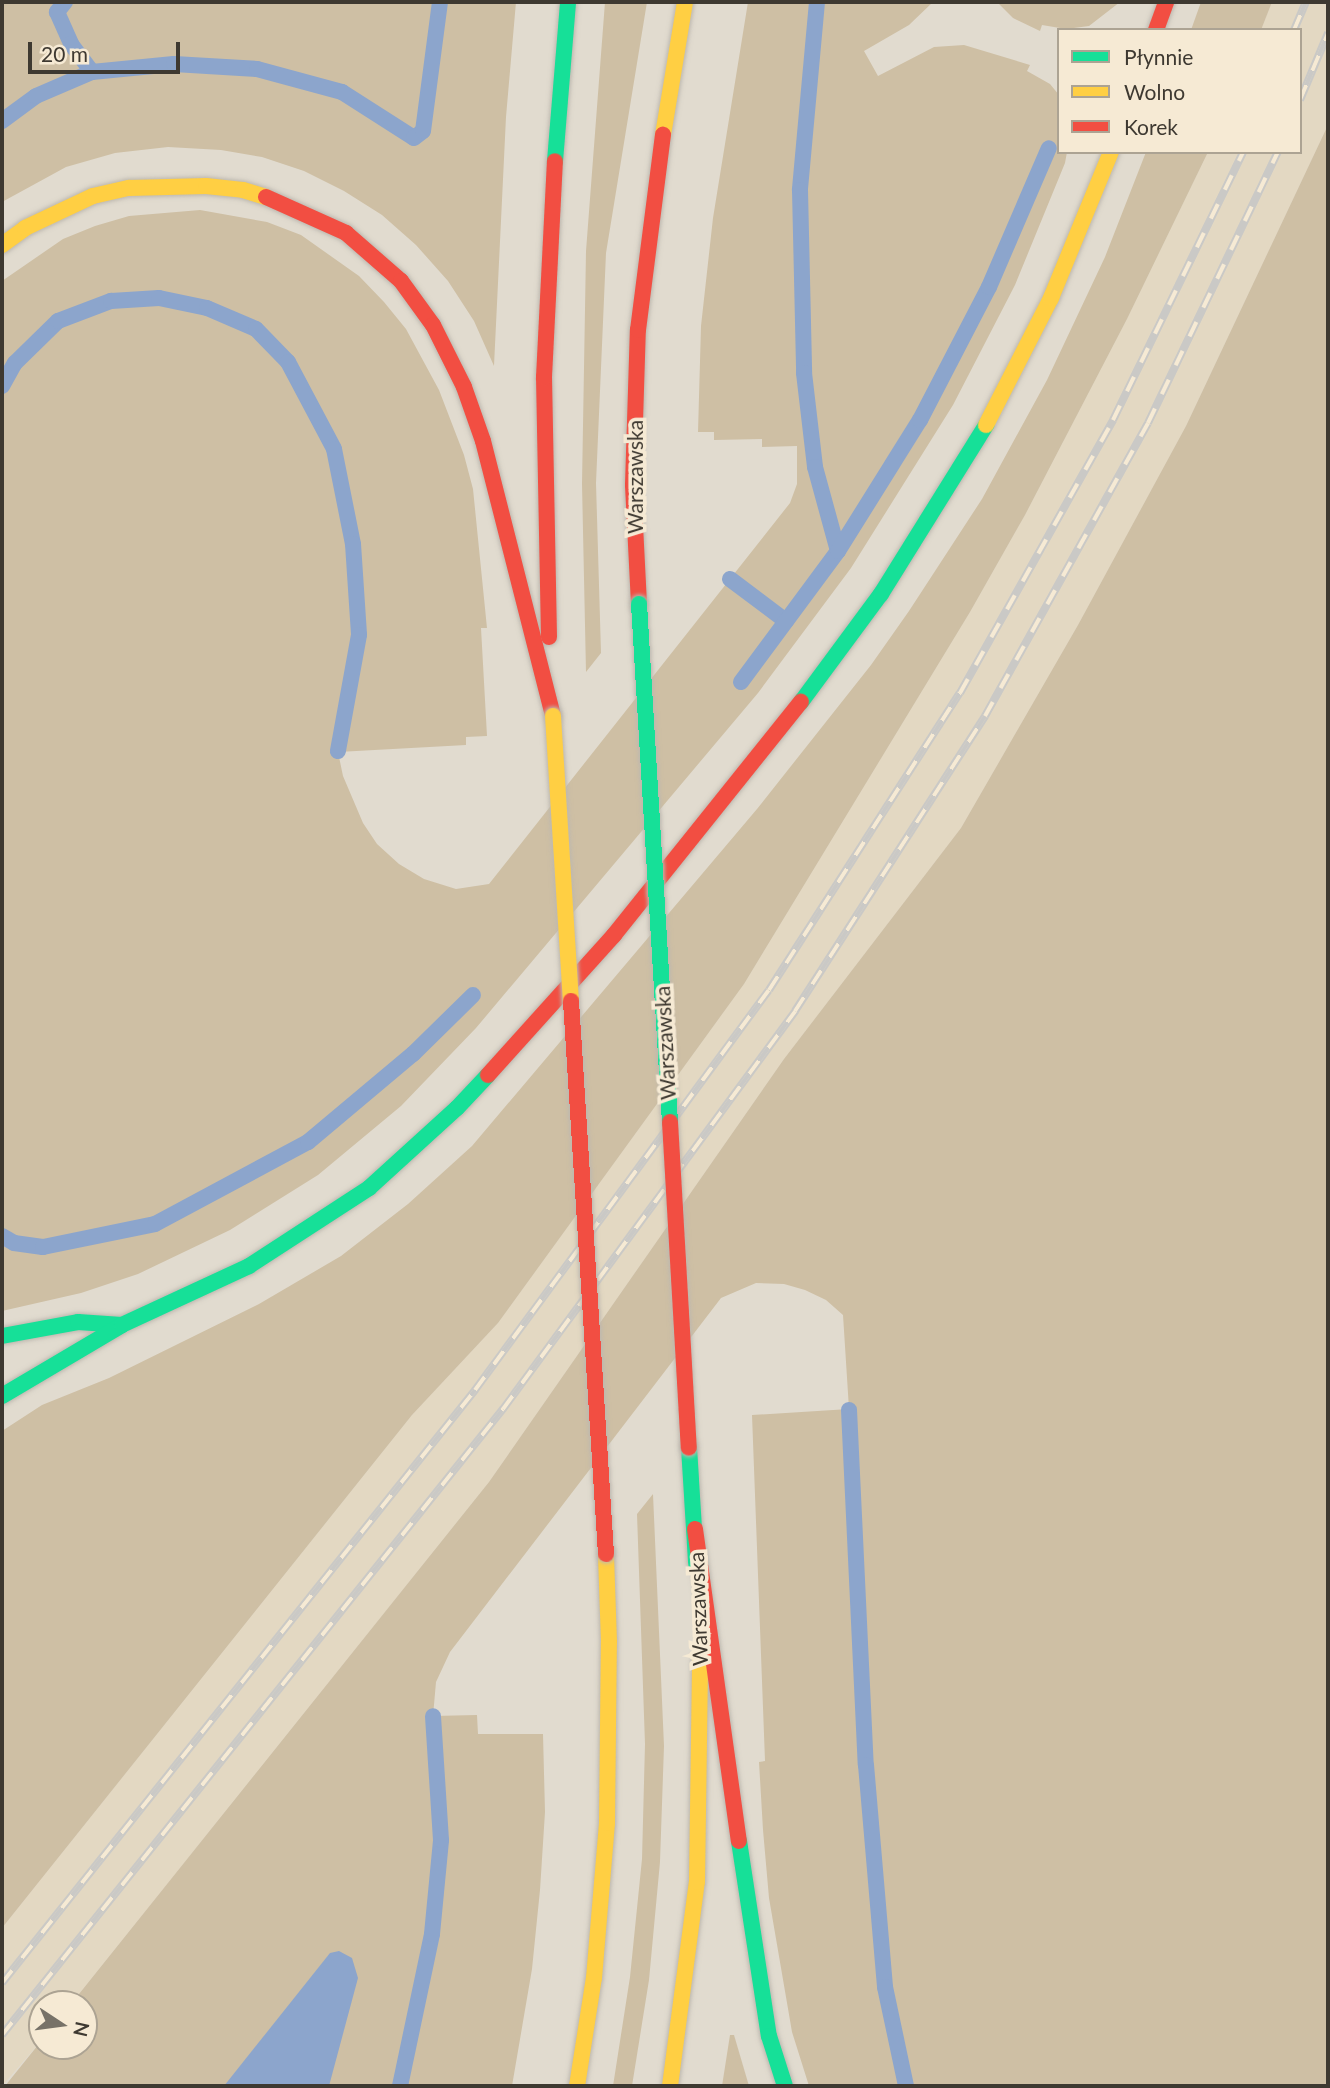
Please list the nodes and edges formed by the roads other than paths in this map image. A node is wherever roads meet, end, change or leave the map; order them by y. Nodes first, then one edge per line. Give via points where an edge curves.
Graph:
1 (568, 2) edge
2 (685, 2) edge
3 (1166, 2) edge
4 (1157, 28) edge
5 (1110, 154) edge
6 (2, 245) edge
7 (553, 716) junction
8 (122, 1325) junction
9 (2, 1336) edge
10 (2, 1396) edge
11 (695, 1529) junction
12 (577, 2086) edge
13 (670, 2086) edge
14 (785, 2086) edge

1 - 7 main road via 552,193 544,377
2 - 11 main road, Warszawska, bridge via 653,194 638,330 633,485
3 - 4 main road
5 - 8 main road via 1051,298 1013,376 922,530 812,688 614,935 457,1108 369,1188 249,1266
6 - 7 main road via 25,228 93,196 129,188 206,186 278,200 346,233 368,251 401,281 433,325 464,387 483,441
7 - 12 main road, bridge via 606,1554 609,1670 607,1823 594,1978
8 - 9 main road via 78,1322
8 - 10 main road
11 - 13 main road, Warszawska via 702,1704 696,1882
11 - 14 main road via 759,1980 769,2036

